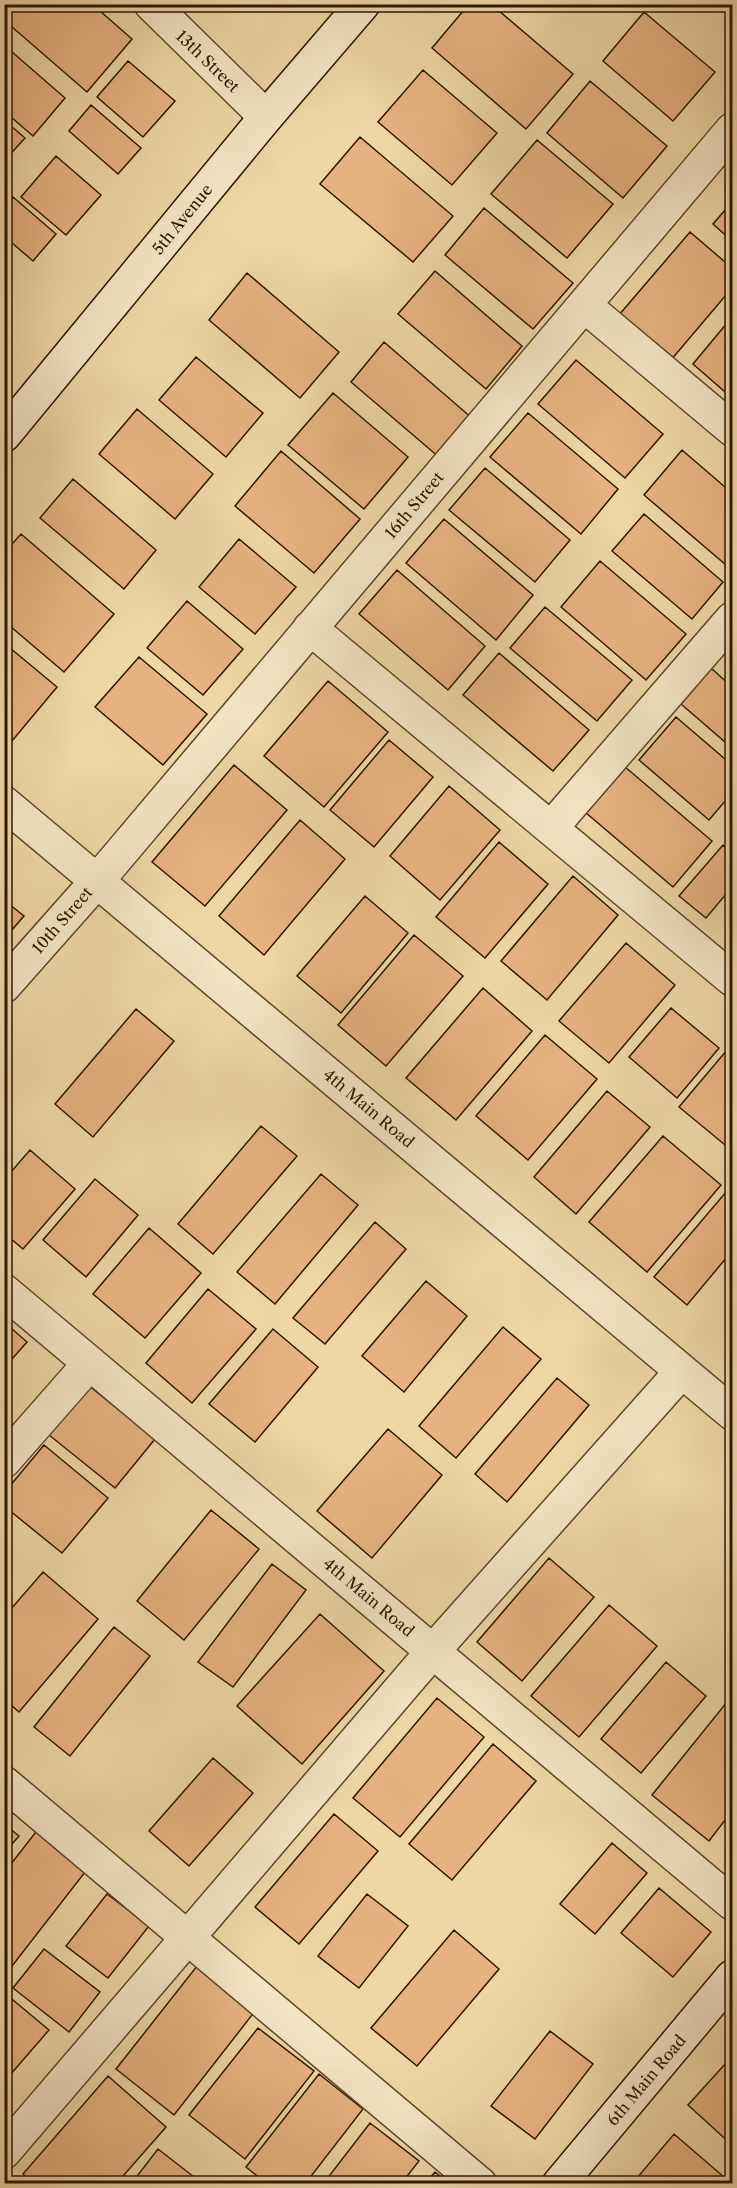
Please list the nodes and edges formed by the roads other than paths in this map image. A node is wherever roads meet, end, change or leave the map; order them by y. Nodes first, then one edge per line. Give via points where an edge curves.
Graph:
1 (151, 4) edge
2 (363, 4) edge
3 (266, 117) junction
4 (732, 130) edge
5 (584, 305) junction
6 (732, 429) edge
7 (4, 435) edge
8 (732, 619) edge
9 (310, 627) junction
10 (4, 803) edge
11 (551, 828) junction
12 (97, 881) junction
13 (732, 979) edge
14 (4, 986) edge
15 (4, 1291) edge
16 (90, 1363) junction
17 (682, 1371) junction
18 (732, 1413) edge
19 (4, 1461) edge
20 (433, 1651) junction
21 (4, 1783) edge
22 (732, 1903) edge
23 (188, 1938) junction
24 (732, 1977) edge
25 (4, 2152) edge
26 (480, 2184) edge
27 (559, 2184) edge

1 - 3 street, 13th Street
2 - 3 street, 5th Avenue
3 - 7 street, 5th Avenue
4 - 5 street, 16th Street
5 - 6 street
5 - 9 street, 16th Street
8 - 11 street
9 - 11 street
9 - 12 street, 16th Street
10 - 12 street, 4th Main Road
11 - 13 street
12 - 14 street, 10th Street
12 - 17 street, 4th Main Road
15 - 16 street, 4th Main Road
16 - 19 street
16 - 20 street, 4th Main Road
17 - 18 street, 4th Main Road
17 - 20 street
20 - 22 street, 4th Main Road
20 - 23 street
21 - 23 street
23 - 25 street
23 - 26 street
24 - 27 street, 6th Main Road

